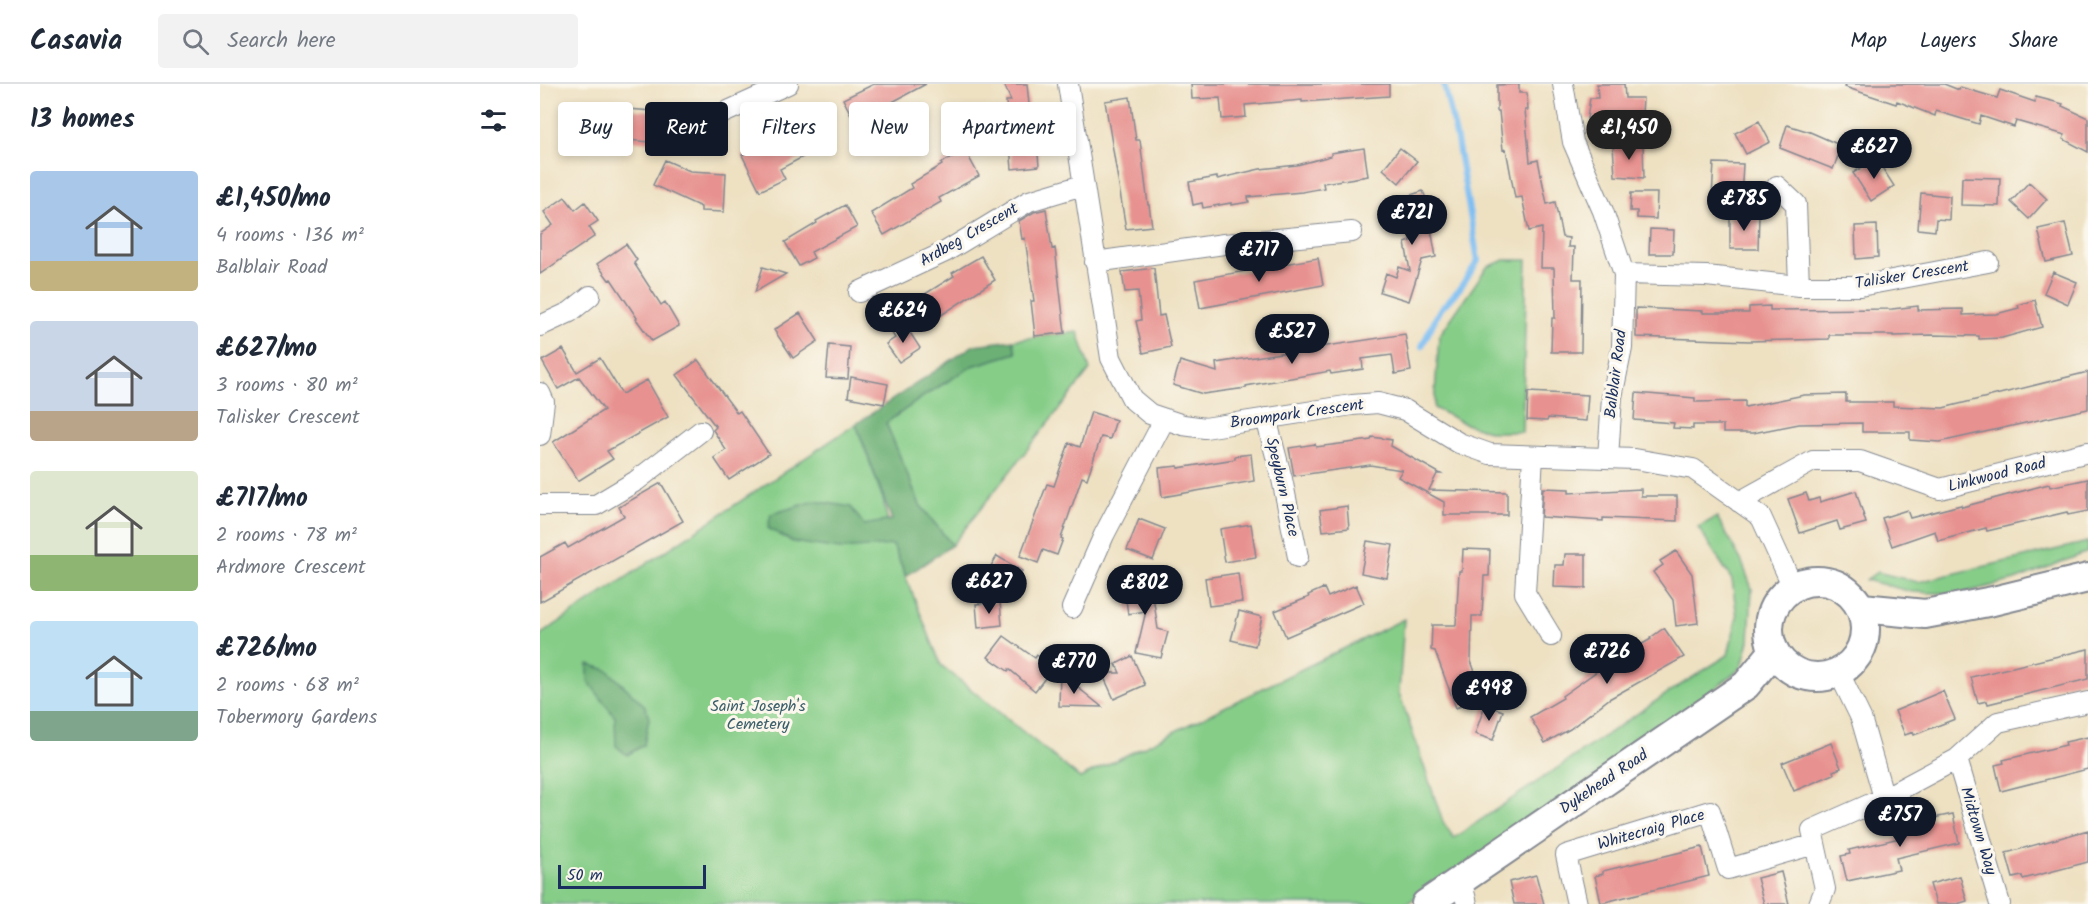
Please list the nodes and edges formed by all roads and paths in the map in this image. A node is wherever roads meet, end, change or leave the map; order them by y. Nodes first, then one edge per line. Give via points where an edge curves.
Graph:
1 (788, 84) edge
2 (1068, 84) edge
3 (1563, 84) edge
4 (728, 111) edge
5 (1083, 185) junction
6 (1777, 186) dead end
7 (1352, 232) dead end
8 (1095, 262) junction
9 (1988, 262) dead end
10 (1624, 274) junction
11 (1799, 286) junction
12 (859, 292) dead end
13 (590, 296) dead end
14 (540, 326) edge
15 (540, 393) edge
16 (1266, 418) junction
17 (1164, 420) junction
18 (701, 431) dead end
19 (540, 435) edge
20 (2088, 452) edge
21 (1533, 456) junction
22 (1608, 458) junction
23 (1739, 502) junction
24 (540, 505) edge
25 (1298, 557) dead end
26 (2088, 578) edge
27 (1793, 587) junction
28 (1072, 608) dead end
29 (1863, 608) junction
30 (1551, 636) dead end
31 (1774, 651) junction
32 (1839, 673) junction
33 (2088, 702) edge
34 (1957, 759) junction
35 (1884, 798) junction
36 (1815, 844) junction
37 (1464, 892) edge
38 (1426, 904) edge
39 (1577, 904) edge
40 (1818, 904) edge
41 (2000, 904) edge

1 - 4 street
2 - 5 street, Broompark Crescent
3 - 10 street, Balblair Road via 1573,142 1603,211
5 - 8 street, Broompark Crescent
5 - 12 street, Ardbeg Crescent via 1029,201 945,252
6 - 11 street via 1796,204
7 - 8 street
8 - 17 street, Broompark Crescent via 1111,358 1132,399
9 - 11 street, Talisker Crescent via 1860,286
10 - 11 street, Talisker Crescent via 1707,276
10 - 22 street, Balblair Road via 1622,348 1612,397
13 - 14 street via 570,312
15 - 19 street via 544,402
16 - 17 street, Broompark Crescent via 1205,428
16 - 21 street, Broompark Crescent via 1378,403 1405,410 1459,443 1490,454
16 - 25 street, Speyburn Place
17 - 28 street via 1104,535
18 - 24 street via 636,481 596,505
20 - 23 street, Linkwood Road via 1940,489 1860,461 1813,461
21 - 22 street, Broompark Crescent
21 - 30 street via 1525,592
22 - 23 street, Broompark Crescent via 1693,469
23 - 27 street, Broompark Crescent via 1761,517
26 - 29 street via 1925,614
27 - 29 street via 1814,580 1831,582 1847,590
27 - 31 street via 1774,606 1769,619 1768,637
29 - 32 street via 1862,646
31 - 32 street via 1784,666 1810,678
31 - 37 street, Dykehead Road via 1746,685
32 - 35 street via 1861,718
33 - 34 street via 1998,722
34 - 35 street
34 - 41 street, Midtown Way
35 - 36 street via 1812,830
36 - 39 street, Whitecraig Place via 1728,869 1710,811 1566,855
36 - 40 street via 1825,889
37 - 38 street, Dykehead Road

